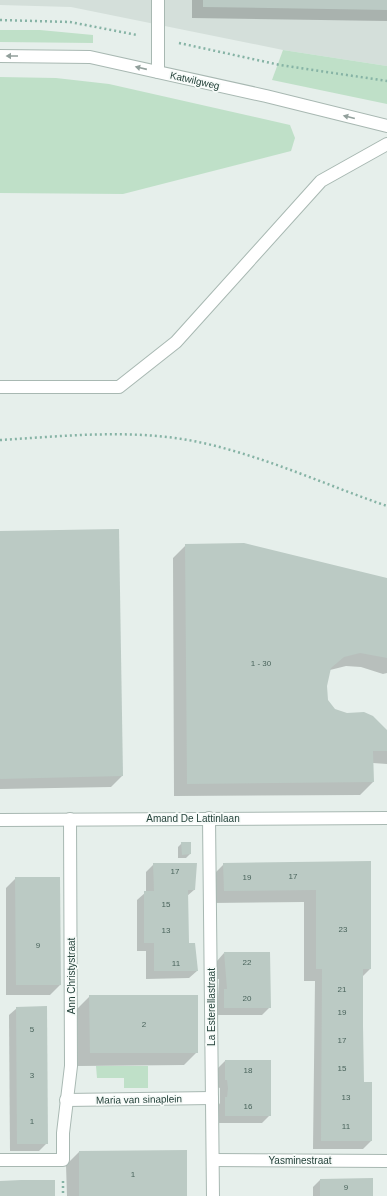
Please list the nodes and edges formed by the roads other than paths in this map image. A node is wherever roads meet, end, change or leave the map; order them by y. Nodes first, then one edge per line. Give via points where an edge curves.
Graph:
1 (158, 0) edge
2 (0, 56) edge
3 (158, 72) junction
4 (387, 126) edge
5 (387, 144) edge
6 (0, 387) edge
7 (209, 818) junction
8 (387, 818) edge
9 (70, 819) junction
10 (0, 820) edge
11 (212, 1098) junction
12 (66, 1100) junction
13 (0, 1160) edge
14 (213, 1160) junction
15 (387, 1161) edge
16 (213, 1196) edge

1 - 3 street
3 -> 2 street, Katwilgweg via 90,57
4 -> 3 street, Katwilgweg
5 - 6 street via 321,181 176,342 119,387
7 - 8 street, Amand De Lattinlaan
7 - 9 street, Amand De Lattinlaan
7 - 11 street, La Esterellastraat
9 - 10 street, Amand De Lattinlaan
9 - 12 street, Ann Christystraat via 71,1066
11 - 12 street, Maria van sinaplein
11 - 14 street, La Esterellastraat
12 - 13 street, Ann Christystraat via 63,1160
14 - 15 street, Yasminestraat
14 - 16 street, La Esterellastraat

